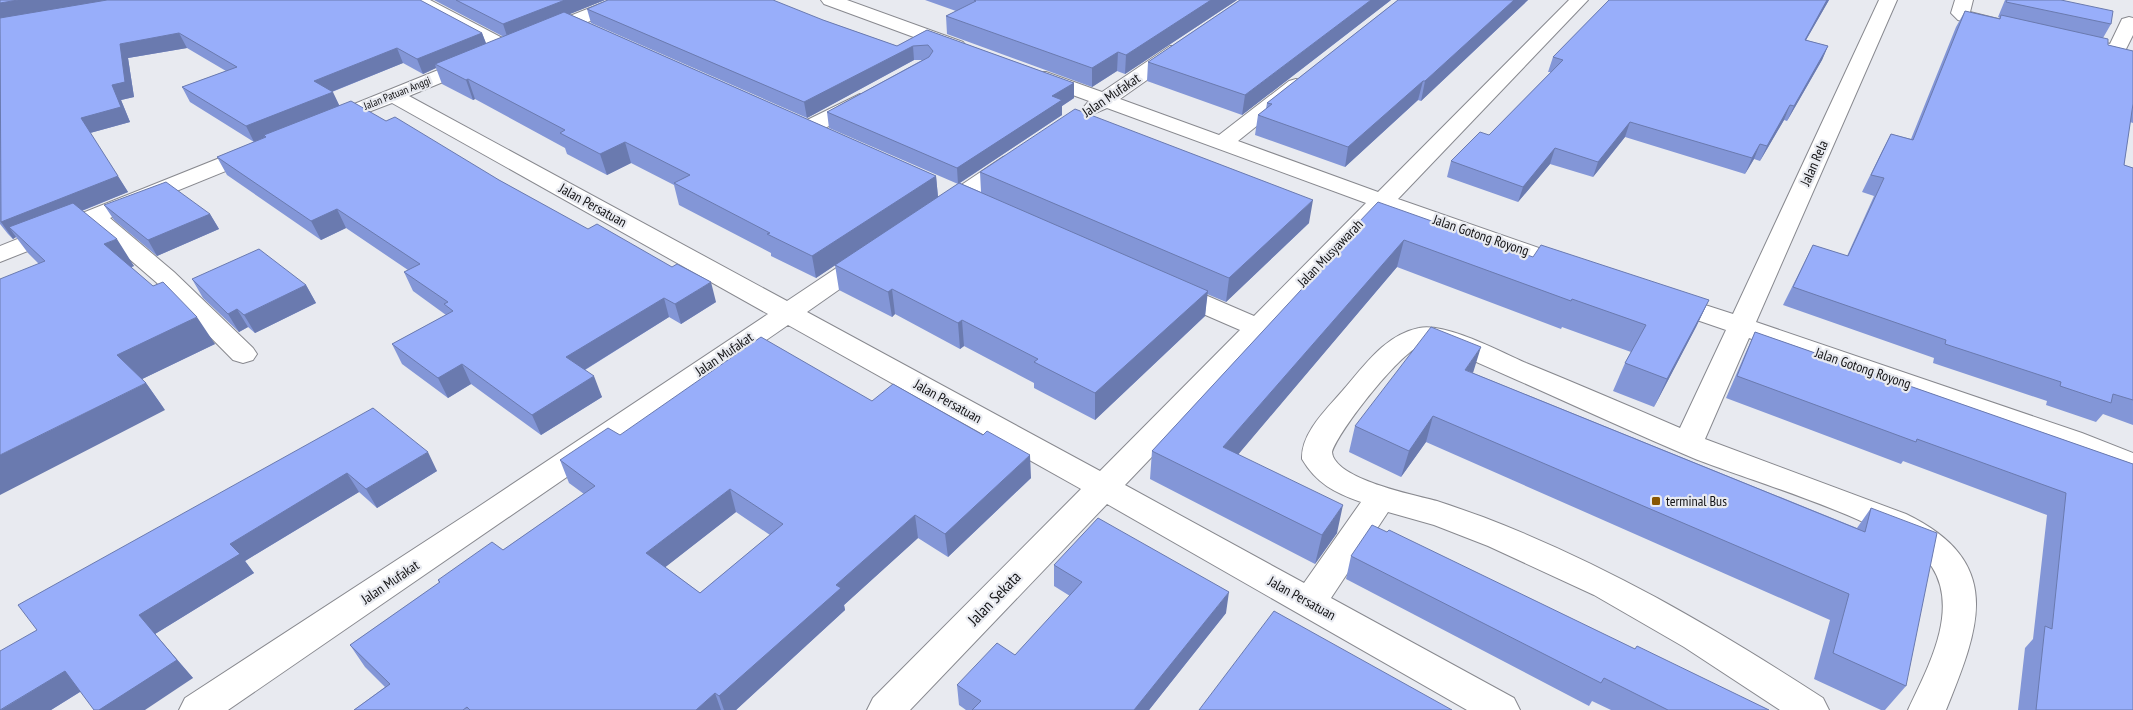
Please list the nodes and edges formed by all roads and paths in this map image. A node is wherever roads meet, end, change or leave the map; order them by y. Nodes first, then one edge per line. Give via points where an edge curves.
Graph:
1 (417, 0) edge
2 (626, 0) edge
3 (830, 0) edge
4 (1579, 0) edge
5 (1888, 0) edge
6 (1964, 0) edge
7 (571, 23) junction
8 (2129, 23) dead end
9 (2014, 28) edge
10 (598, 35) edge
11 (1194, 39) edge
12 (2070, 41) edge
13 (507, 48) junction
14 (976, 53) edge
15 (1022, 70) edge
16 (1314, 71) edge
17 (881, 88) edge
18 (393, 95) junction
19 (1104, 100) junction
20 (1072, 121) edge
21 (312, 128) edge
22 (834, 141) edge
23 (275, 143) edge
24 (1222, 143) junction
25 (1032, 148) edge
26 (952, 192) junction
27 (1381, 201) junction
28 (987, 208) edge
29 (94, 217) junction
30 (919, 224) edge
31 (886, 246) edge
32 (0, 255) edge
33 (1592, 274) edge
34 (1154, 282) edge
35 (1648, 294) edge
36 (786, 312) junction
37 (1740, 326) junction
38 (1257, 328) junction
39 (244, 354) dead end
40 (1688, 444) junction
41 (2133, 465) edge
42 (1103, 487) junction
43 (1380, 499) junction
44 (1308, 602) junction
45 (198, 710) edge
46 (886, 710) edge
47 (1501, 710) edge
48 (1810, 710) edge
49 (1927, 710) edge

1 - 13 street
2 - 7 street, Jalan Patuan Anggi
3 - 14 street
4 - 27 street, Jalan Musyawarah
5 - 37 street, Jalan Rela
6 - 9 street via 1960,13 1964,16
7 - 10 street
7 - 13 street, Jalan Patuan Anggi
8 - 12 street via 2116,51
11 - 19 street, Jalan Mufakat
13 - 18 street, Jalan Patuan Anggi
15 - 19 street, Jalan Gotong Royong
16 - 24 street
17 - 22 street via 798,125
18 - 21 street, Jalan Patuan Anggi
18 - 36 street, Jalan Persatuan
19 - 20 street, Jalan Mufakat
19 - 24 street, Jalan Gotong Royong
23 - 29 street
24 - 27 street, Jalan Gotong Royong
25 - 26 street
26 - 28 street
26 - 30 street
27 - 33 street, Jalan Gotong Royong
27 - 38 street, Jalan Musyawarah
29 - 32 street
29 - 39 street via 165,277
31 - 36 street, Jalan Mufakat
34 - 38 street
35 - 37 street, Jalan Gotong Royong
36 - 42 street, Jalan Persatuan
36 - 45 street, Jalan Mufakat
37 - 40 street, Jalan Rela
37 - 41 street, Jalan Gotong Royong via 2070,440
38 - 42 street, Jalan Musyawarah
40 - 43 street via 1446,339 1418,336 1391,355 1368,378 1318,444 1317,458 1324,468
40 - 49 street via 1847,504 1932,542 1954,577 1962,604 1959,628
42 - 44 street, Jalan Persatuan
42 - 46 street, Jalan Sekata
43 - 44 street
43 - 48 street via 1435,513 1555,560 1657,613
44 - 47 street, Jalan Persatuan

